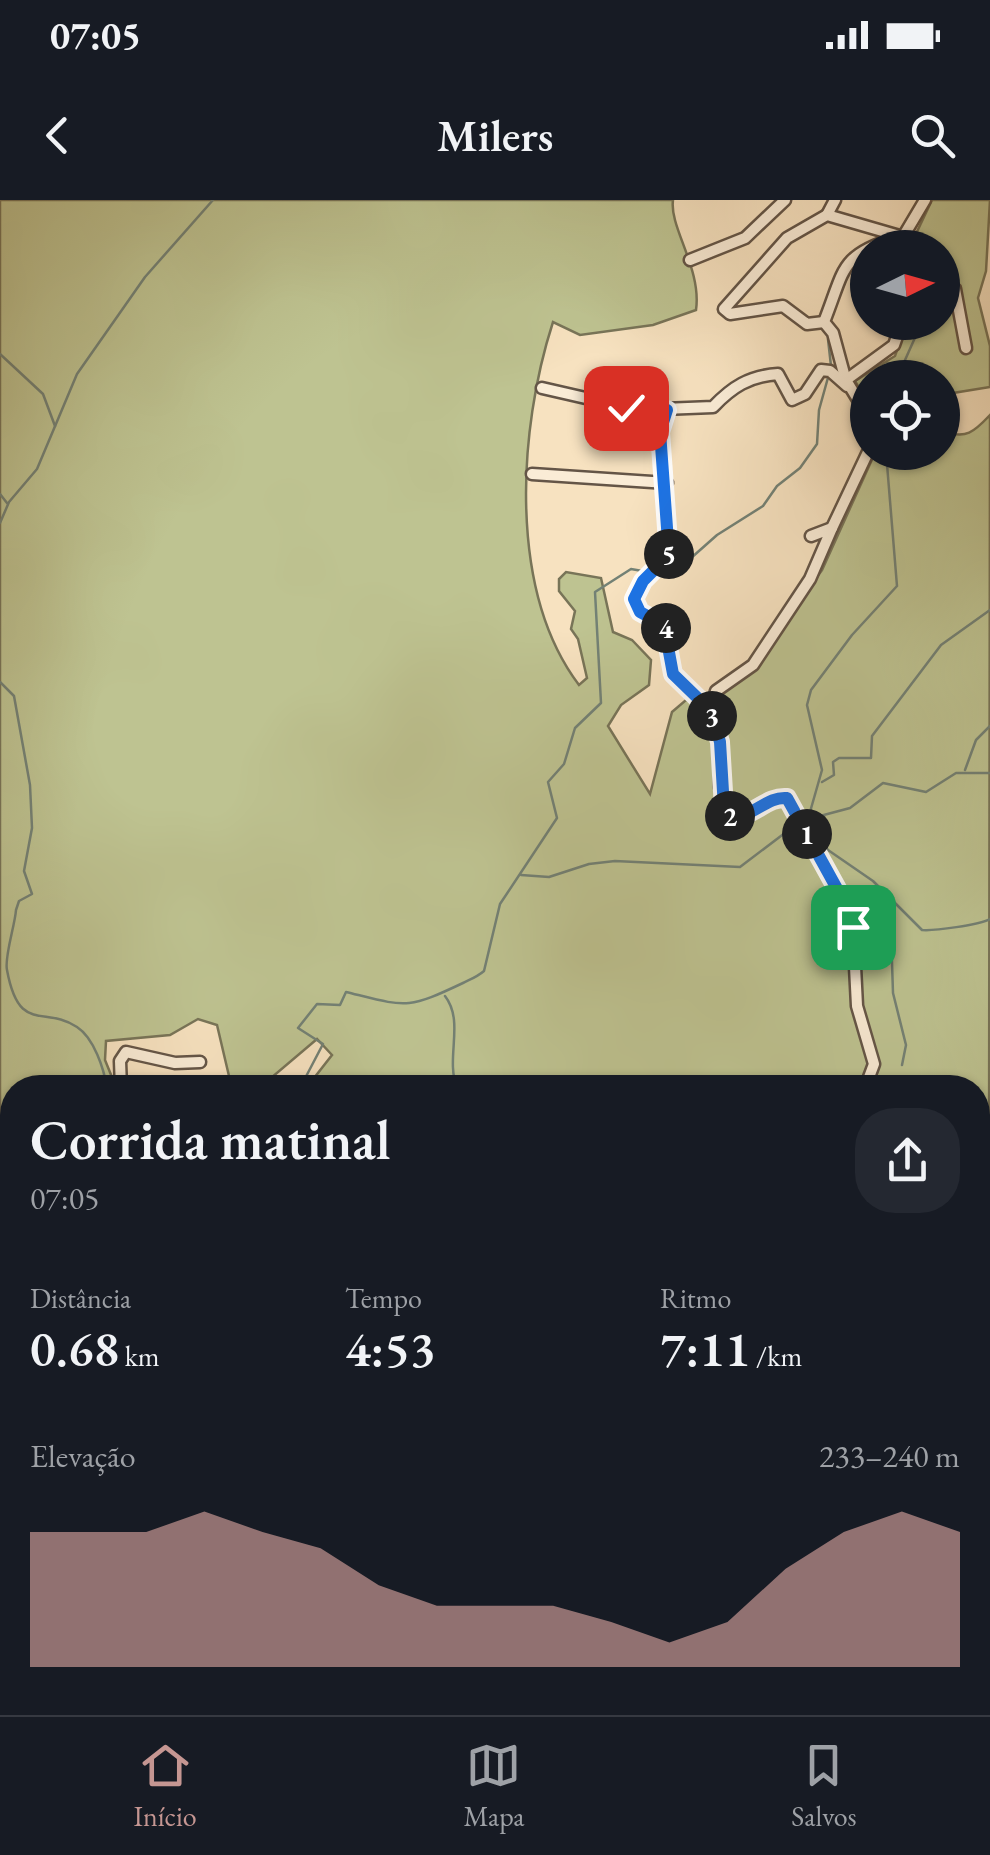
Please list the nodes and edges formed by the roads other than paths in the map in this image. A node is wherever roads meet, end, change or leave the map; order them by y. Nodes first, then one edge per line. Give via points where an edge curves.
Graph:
1 (785, 200) edge
2 (835, 200) edge
3 (925, 200) edge
4 (826, 215) junction
5 (878, 230) edge
6 (907, 230) edge
7 (850, 258) edge
8 (690, 260) dead end
9 (960, 316) edge
10 (824, 322) junction
11 (896, 340) edge
12 (966, 348) dead end
13 (847, 384) junction
14 (542, 388) dead end
15 (850, 389) edge
16 (667, 410) junction
17 (859, 470) edge
18 (532, 474) dead end
19 (667, 483) junction
20 (832, 528) junction
21 (811, 536) dead end
22 (711, 711) junction
23 (200, 1062) dead end
24 (121, 1075) edge
25 (870, 1075) edge

1 - 8 street via 744,238
2 - 4 street
3 - 6 street
4 - 5 street
4 - 10 street via 787,238 724,309 730,314 783,306 808,324
7 - 10 street
9 - 12 street
10 - 13 street
11 - 13 street
13 - 15 street
13 - 16 street via 821,370 805,394 792,400 778,374 770,374 729,388 713,408
14 - 16 street via 638,410
16 - 19 street via 660,432
17 - 20 street
18 - 19 street
19 - 22 street via 669,555 634,599 640,612 664,625 673,674
20 - 21 street
20 - 22 street via 795,604 753,665 716,691
22 - 25 street via 726,813 739,818 787,798 841,896 856,942 857,1006 874,1064
23 - 24 street via 175,1064 126,1052

